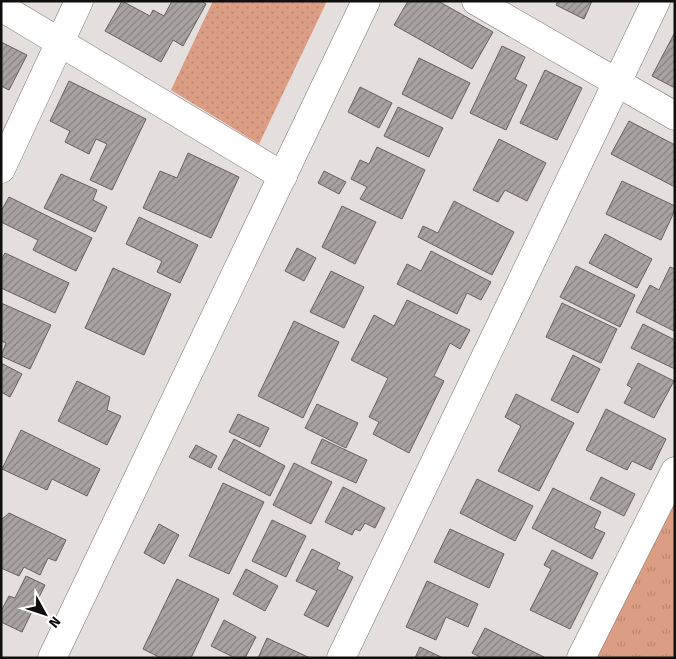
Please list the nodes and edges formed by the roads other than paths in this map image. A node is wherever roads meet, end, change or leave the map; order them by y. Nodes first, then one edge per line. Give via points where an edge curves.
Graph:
1 (79, 1) edge
2 (366, 1) edge
3 (476, 1) edge
4 (656, 1) edge
5 (1, 7) edge
6 (60, 41) junction
7 (617, 83) junction
8 (675, 116) edge
9 (1, 169) edge
10 (283, 176) junction
11 (675, 471) edge
12 (52, 658) edge
13 (341, 658) edge
14 (581, 658) edge

1 - 6 street
2 - 10 street
3 - 7 street
4 - 7 street
5 - 6 street
6 - 9 street
6 - 10 street
7 - 8 street
7 - 13 street
10 - 12 street
11 - 14 street

